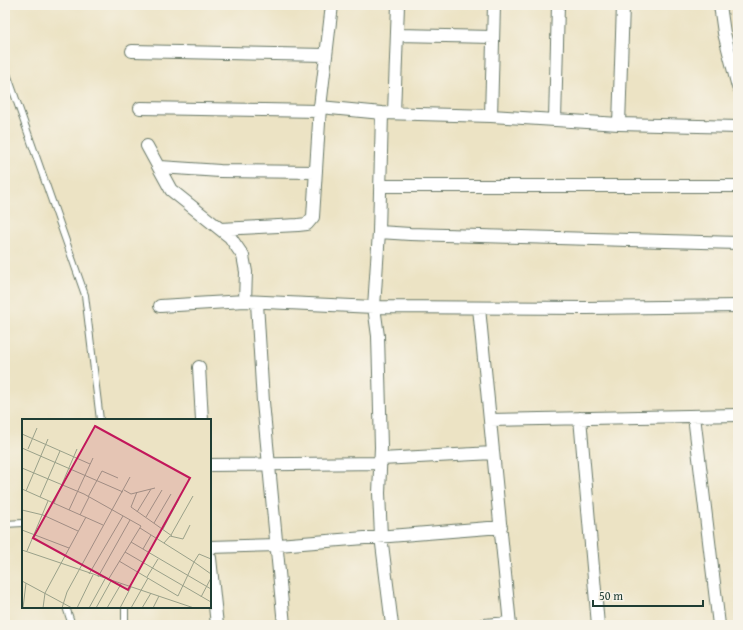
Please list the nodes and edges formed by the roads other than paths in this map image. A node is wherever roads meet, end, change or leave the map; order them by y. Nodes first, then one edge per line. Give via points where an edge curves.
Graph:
1 (332, 5) edge
2 (398, 5) edge
3 (494, 5) edge
4 (558, 5) edge
5 (623, 5) edge
6 (720, 5) edge
7 (398, 35) junction
8 (493, 37) junction
9 (733, 50) edge
10 (132, 51) dead end
11 (326, 55) junction
12 (5, 68) edge
13 (738, 88) edge
14 (140, 108) dead end
15 (320, 109) junction
16 (388, 113) junction
17 (491, 116) junction
18 (555, 120) junction
19 (619, 124) junction
20 (738, 127) edge
21 (147, 146) dead end
22 (160, 167) junction
23 (316, 172) junction
24 (380, 186) junction
25 (738, 186) edge
26 (220, 229) junction
27 (379, 232) junction
28 (738, 243) edge
29 (251, 302) junction
30 (160, 306) dead end
31 (738, 306) edge
32 (374, 307) junction
33 (479, 308) junction
34 (199, 367) dead end
35 (738, 415) edge
36 (694, 416) junction
37 (580, 418) junction
38 (100, 419) edge
39 (202, 419) edge
40 (490, 420) junction
41 (494, 453) junction
42 (380, 461) junction
43 (270, 464) junction
44 (211, 465) edge
45 (22, 523) edge
46 (5, 524) edge
47 (501, 527) junction
48 (381, 536) junction
49 (278, 545) junction
50 (211, 547) edge
51 (211, 568) edge
52 (66, 608) edge
53 (124, 608) edge
54 (510, 624) edge
55 (72, 625) edge
56 (125, 625) edge
57 (217, 625) edge
58 (284, 625) edge
59 (392, 625) edge
60 (484, 625) edge
61 (598, 625) edge
62 (719, 625) edge

1 - 11 street
2 - 7 street
3 - 8 street
4 - 18 street
5 - 19 street
6 - 9 street
7 - 8 street
7 - 16 street
8 - 17 street
9 - 13 street
10 - 11 street
11 - 15 street
12 - 38 lane via 85,295
14 - 15 street
15 - 16 street
15 - 23 street
16 - 17 street
16 - 24 street
17 - 18 street
18 - 19 street
19 - 20 street
21 - 22 street
22 - 23 street via 220,171
22 - 26 street via 172,190
23 - 26 street via 313,217 307,224
24 - 25 street
24 - 27 street
26 - 29 street via 230,237 243,256
27 - 28 street
27 - 32 street
29 - 30 street
29 - 32 street
29 - 43 street
31 - 33 street
32 - 33 street
32 - 42 street via 378,336
33 - 40 street
34 - 39 street
35 - 36 street
36 - 37 street
36 - 62 street
37 - 40 street
37 - 61 street
40 - 41 street
41 - 42 street
41 - 47 street
42 - 43 street
42 - 48 street
43 - 44 street
43 - 49 street
45 - 46 lane
47 - 48 street
47 - 54 street
48 - 49 street
48 - 59 street
49 - 50 street
49 - 58 street
51 - 57 street
52 - 55 lane
53 - 56 lane
54 - 60 street

